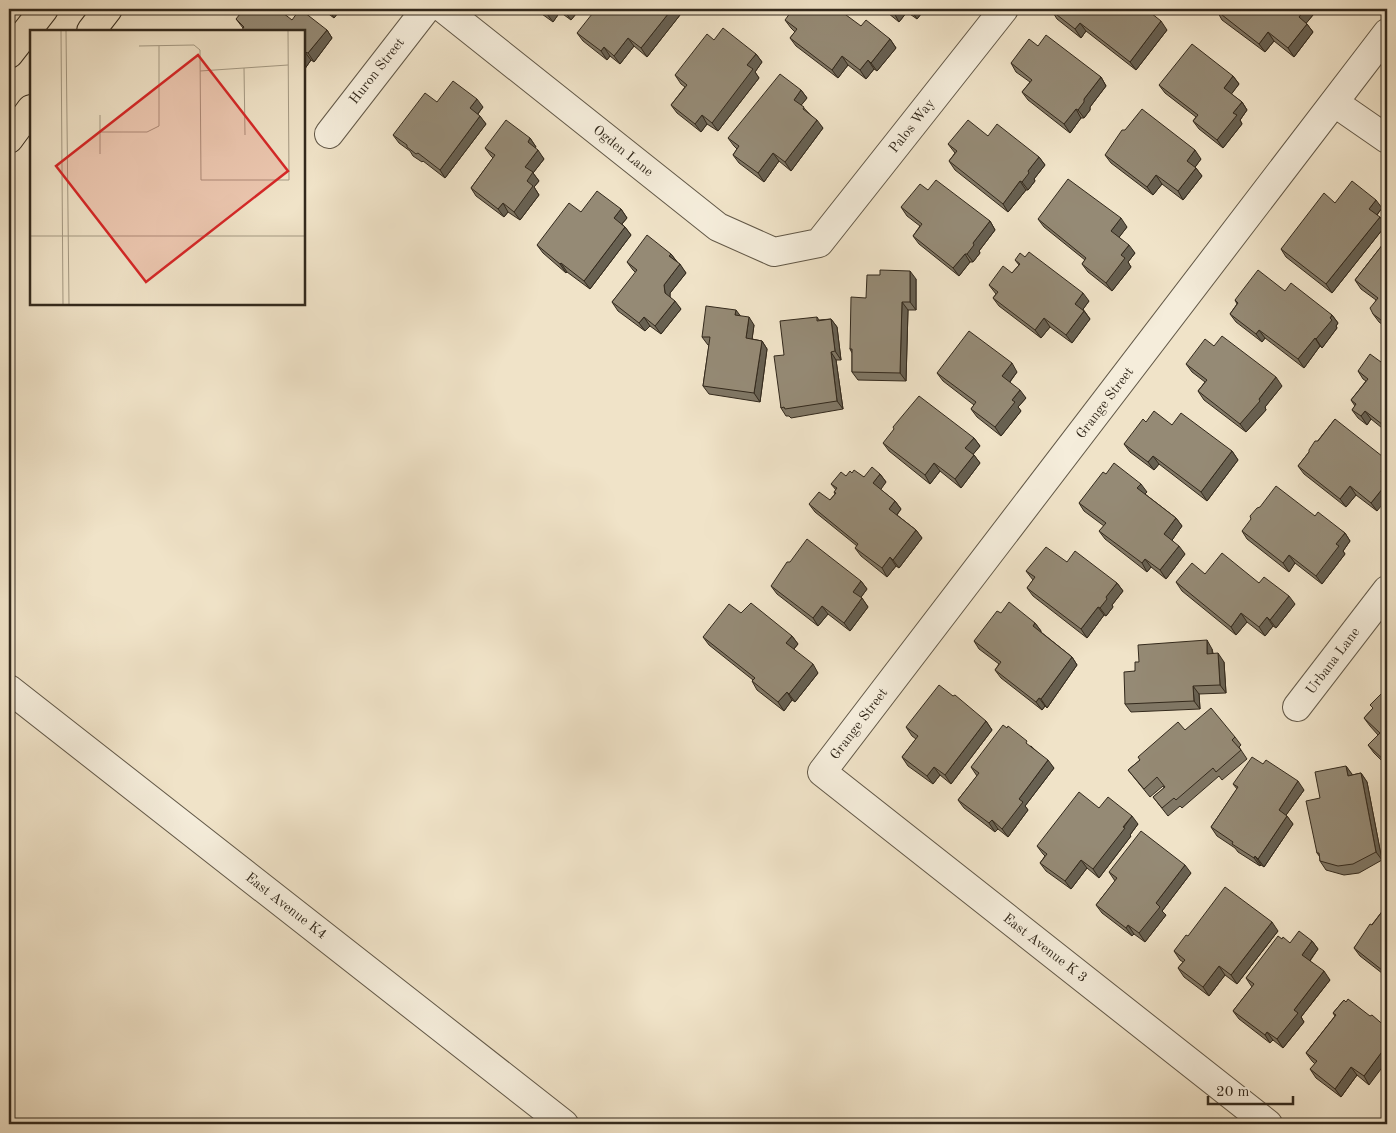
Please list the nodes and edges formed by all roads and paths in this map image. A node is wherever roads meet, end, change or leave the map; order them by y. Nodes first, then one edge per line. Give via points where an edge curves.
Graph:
1 (44, 9) edge
2 (108, 9) edge
3 (426, 9) edge
4 (444, 9) edge
5 (1004, 9) edge
6 (92, 30) edge
7 (1387, 33) edge
8 (9, 54) edge
9 (1335, 103) junction
10 (30, 110) edge
11 (329, 134) dead end
12 (9, 139) edge
13 (1387, 139) edge
14 (819, 242) joint
15 (1387, 590) edge
16 (9, 688) edge
17 (1298, 708) dead end
18 (822, 772) joint
19 (564, 1124) edge
20 (1268, 1124) edge

1 - 8 main road
2 - 6 main road
3 - 11 street, Huron Street
4 - 14 street, Ogden Lane via 718,228 774,252
5 - 14 street, Palos Way
7 - 9 street, Grange Street
9 - 13 street
9 - 18 street, Grange Street
10 - 12 main road
15 - 17 street, Urbana Lane
16 - 19 street, East Avenue K4
18 - 20 street, East Avenue K 3

